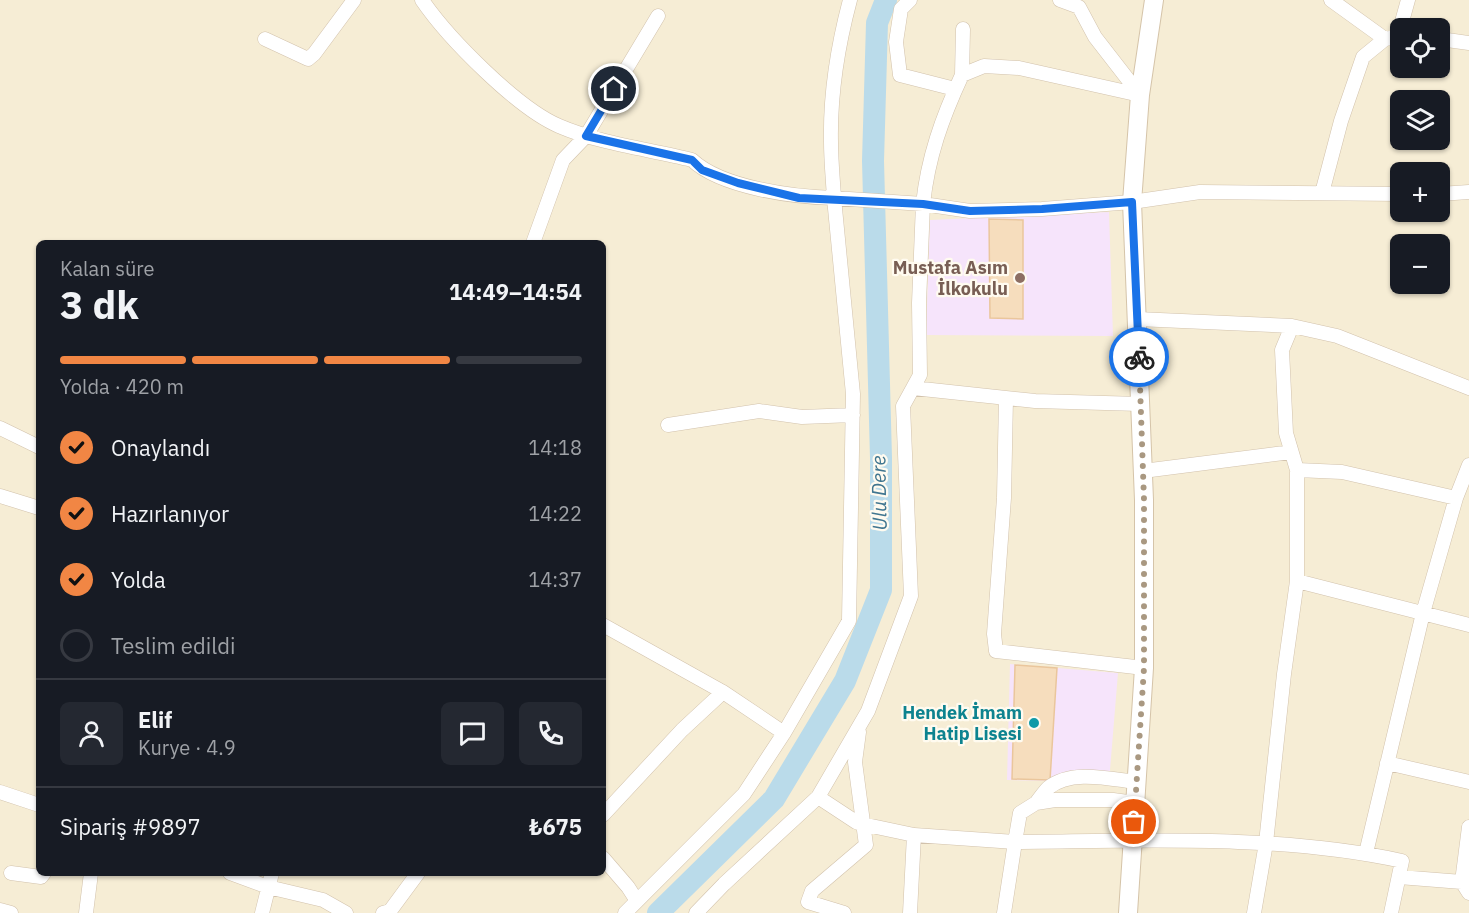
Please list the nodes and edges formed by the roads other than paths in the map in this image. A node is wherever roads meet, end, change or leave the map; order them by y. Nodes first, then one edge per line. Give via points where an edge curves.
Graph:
1 (354, 0) edge
2 (422, 0) edge
3 (850, 0) edge
4 (910, 0) edge
5 (1060, 0) edge
6 (1154, 0) edge
7 (1331, 0) edge
8 (1407, 0) edge
9 (658, 16) dead end
10 (1401, 18) edge
11 (963, 29) dead end
12 (1390, 34) edge
13 (265, 39) dead end
14 (1390, 40) edge
15 (1450, 40) edge
16 (1469, 43) edge
17 (962, 75) junction
18 (955, 88) junction
19 (1140, 95) junction
20 (586, 136) junction
21 (1469, 192) edge
22 (1450, 193) edge
23 (1322, 194) junction
24 (1390, 194) edge
25 (834, 198) junction
26 (1132, 202) junction
27 (923, 204) junction
28 (534, 240) edge
29 (1137, 319) junction
30 (1292, 326) junction
31 (913, 388) junction
32 (1469, 388) edge
33 (1006, 398) junction
34 (1140, 404) junction
35 (853, 415) junction
36 (668, 425) dead end
37 (0, 428) edge
38 (36, 446) edge
39 (1291, 452) junction
40 (1469, 465) edge
41 (1297, 470) junction
42 (1143, 471) junction
43 (0, 496) edge
44 (1456, 498) junction
45 (36, 506) edge
46 (1297, 582) junction
47 (1424, 614) junction
48 (1469, 625) edge
49 (606, 627) edge
50 (1144, 668) junction
51 (723, 692) junction
52 (860, 724) junction
53 (784, 733) junction
54 (1387, 763) junction
55 (1136, 782) junction
56 (1469, 782) edge
57 (0, 792) edge
58 (818, 797) junction
59 (1036, 803) junction
60 (1135, 803) junction
61 (36, 804) edge
62 (606, 812) edge
63 (862, 824) junction
64 (1469, 827) edge
65 (914, 835) junction
66 (1133, 841) junction
67 (1015, 842) junction
68 (1266, 843) junction
69 (1366, 853) junction
70 (606, 861) edge
71 (11, 873) dead end
72 (42, 876) edge
73 (91, 876) edge
74 (238, 876) edge
75 (271, 876) edge
76 (416, 876) edge
77 (1399, 877) junction
78 (268, 887) junction
79 (1466, 888) edge
80 (637, 901) junction
81 (0, 910) edge
82 (11, 913) edge
83 (86, 913) edge
84 (262, 913) edge
85 (346, 913) edge
86 (383, 913) edge
87 (625, 913) edge
88 (696, 913) edge
89 (844, 913) edge
90 (910, 913) edge
91 (1004, 913) edge
92 (1128, 913) edge
93 (1254, 913) edge
94 (1391, 913) edge

1 - 13 street via 308,59
2 - 20 street via 507,91 557,125
3 - 25 street via 835,82 831,141
4 - 18 street via 901,9 896,42 900,75
5 - 19 street via 1079,7 1095,37
6 - 19 main road
7 - 12 street
8 - 10 street
9 - 20 street
11 - 17 street
14 - 23 street via 1363,57
15 - 16 street
17 - 18 street
17 - 19 street via 984,66 1019,68
18 - 27 street via 927,169
19 - 26 main road
20 - 25 street via 692,160 702,170 738,183 799,198
20 - 28 street via 563,160
21 - 22 street
23 - 24 street
23 - 26 street via 1200,192
25 - 27 street
25 - 35 street
26 - 27 street via 970,211
26 - 29 main road
27 - 31 street via 920,375
29 - 30 street
29 - 34 main road
30 - 32 street via 1337,336
30 - 39 street via 1282,350 1286,433
31 - 33 street
31 - 52 street via 903,406 911,596
33 - 34 street
33 - 50 street via 996,651
34 - 42 main road
35 - 36 street via 802,417 759,411
35 - 53 street via 849,621
37 - 38 street
39 - 41 street
39 - 42 street
40 - 44 street
41 - 44 street via 1342,472
41 - 46 street
42 - 50 main road
43 - 45 street
44 - 47 street
46 - 47 street
46 - 68 street
47 - 48 street
47 - 54 street
49 - 51 street
50 - 55 main road
51 - 53 street
51 - 62 street
52 - 58 street
52 - 63 street via 855,762
53 - 80 street via 744,794
54 - 56 street
54 - 69 street
55 - 59 street via 1071,777 1049,787
55 - 60 main road
57 - 61 street
58 - 63 street
58 - 88 street
59 - 60 street via 1082,799
59 - 67 street via 1020,813
60 - 66 main road
63 - 65 street
63 - 89 street via 866,845 812,891 808,902
64 - 79 street
65 - 67 street
65 - 90 street
66 - 67 street
66 - 68 street
66 - 92 main road
67 - 91 street
68 - 69 street
68 - 93 street
69 - 77 street via 1402,861
70 - 80 street
71 - 72 street
73 - 83 street
74 - 78 street
75 - 78 street
76 - 86 street via 390,911
77 - 79 street
77 - 94 street
78 - 84 street
78 - 85 street via 323,900
80 - 87 street
81 - 82 street

